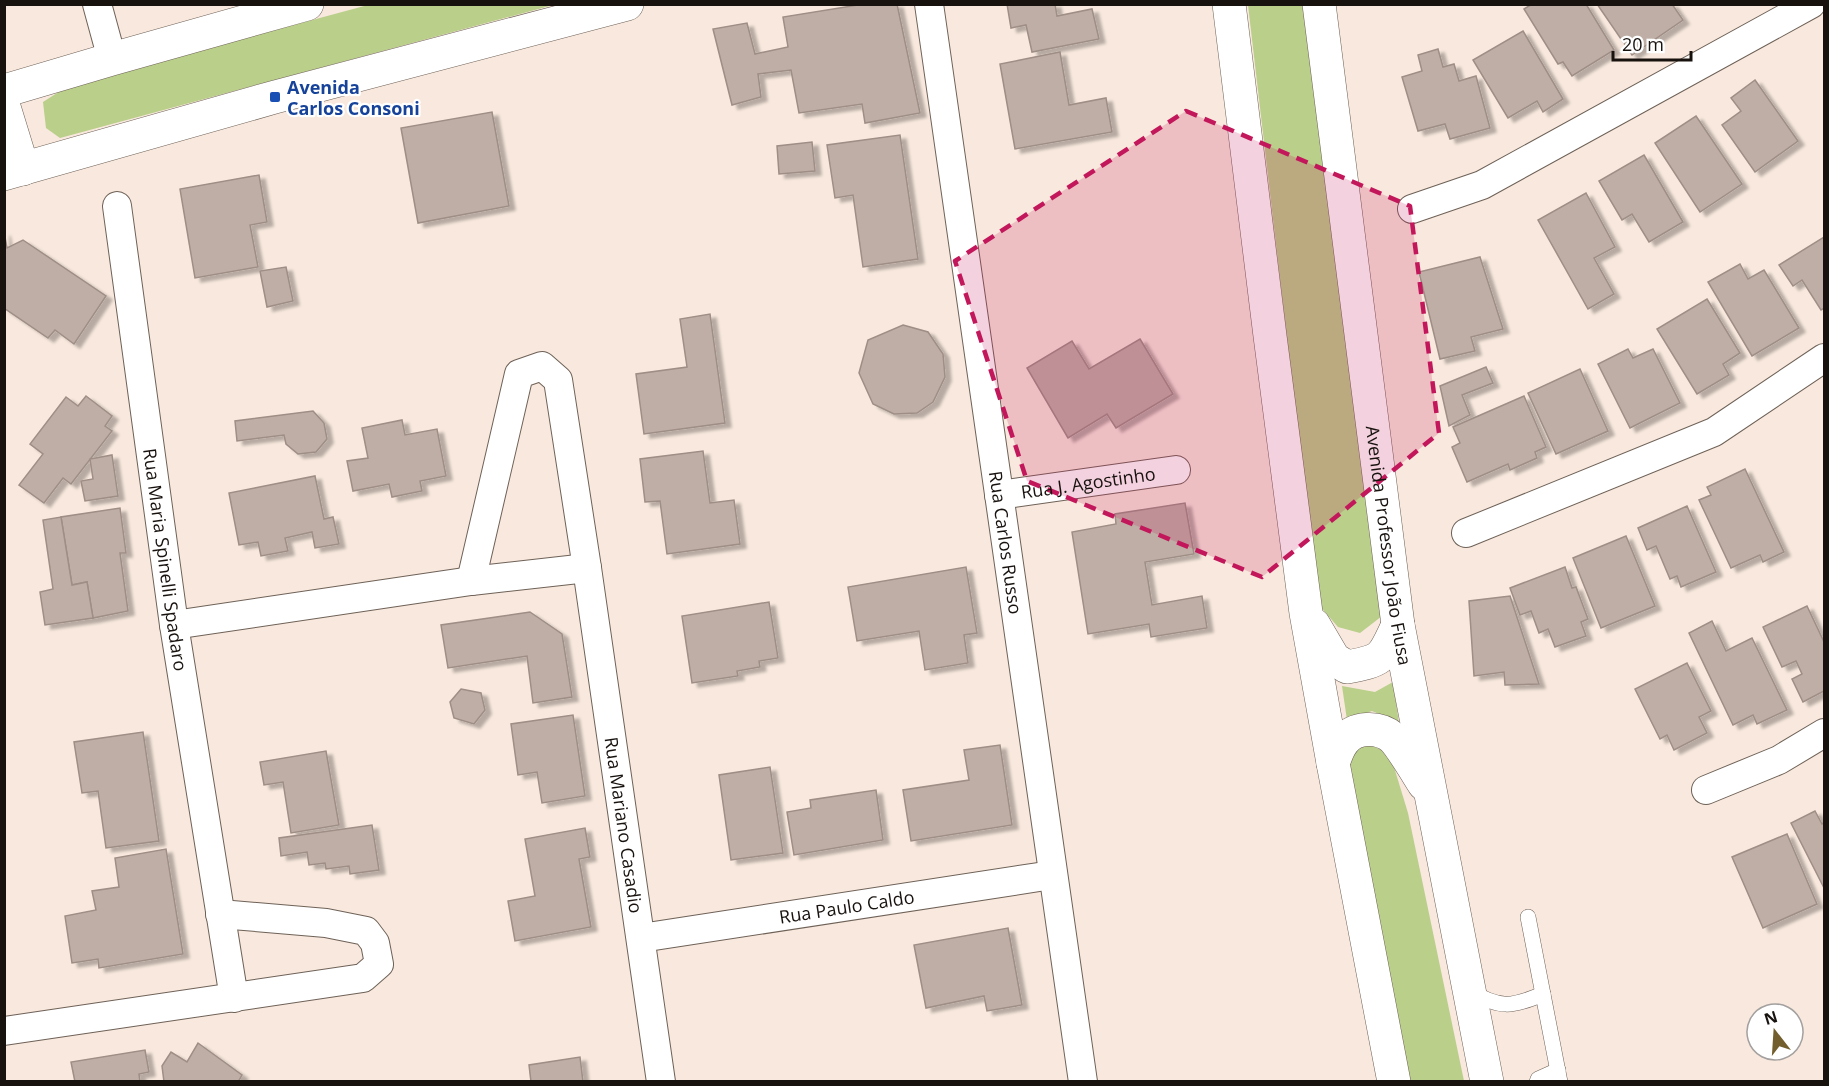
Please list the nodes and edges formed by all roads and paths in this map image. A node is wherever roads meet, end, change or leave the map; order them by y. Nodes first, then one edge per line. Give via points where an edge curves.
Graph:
1 (97, 4) edge
2 (308, 4) edge
3 (627, 4) edge
4 (929, 4) edge
5 (1229, 4) edge
6 (1319, 4) edge
7 (1811, 4) edge
8 (112, 59) junction
9 (4, 91) edge
10 (4, 107) edge
11 (14, 172) edge
12 (117, 206) dead end
13 (1412, 209) dead end
14 (1824, 358) edge
15 (1176, 470) dead end
16 (999, 495) junction
17 (1466, 533) dead end
18 (587, 568) junction
19 (471, 581) junction
20 (1306, 613) junction
21 (174, 625) junction
22 (1398, 625) junction
23 (1824, 733) edge
24 (1333, 763) junction
25 (1706, 790) dead end
26 (1432, 795) junction
27 (1052, 875) junction
28 (220, 914) junction
29 (1528, 917) dead end
30 (641, 938) junction
31 (1469, 990) junction
32 (1543, 994) junction
33 (234, 998) junction
34 (4, 1030) edge
35 (1559, 1076) edge
36 (661, 1082) edge
37 (1083, 1082) edge
38 (1394, 1082) edge
39 (1487, 1082) edge
40 (1537, 1082) edge

1 - 8 street
2 - 8 main road
3 - 11 main road via 275,97
4 - 16 street, Rua Carlos Russo
5 - 20 main road
6 - 22 main road, Avenida Professor João Fiusa
7 - 13 street via 1482,185
8 - 9 main road
10 - 11 main road
12 - 21 street, Rua Maria Spinelli Spadaro
14 - 17 street via 1714,432
15 - 16 street, Rua J. Agostinho
16 - 27 street, Rua Carlos Russo
18 - 19 street
18 - 19 street, Rua Mariano Casadio via 558,380 542,366 519,374
18 - 30 street, Rua Mariano Casadio
19 - 21 street
20 - 22 main road via 1334,659 1347,667 1383,656
20 - 24 main road
21 - 28 street, Rua Maria Spinelli Spadaro
22 - 26 main road, Avenida Professor João Fiusa
23 - 25 street via 1779,760
24 - 26 main road via 1343,740 1366,729 1380,731 1393,738
24 - 38 main road
26 - 31 main road, Avenida Professor João Fiusa
27 - 30 street, Rua Paulo Caldo
27 - 37 street, Rua Carlos Russo
28 - 33 street, Rua Maria Spinelli Spadaro
28 - 33 street via 326,923 366,931 375,943 379,964 363,978
29 - 32 lane
30 - 36 street, Rua Mariano Casadio
31 - 32 lane via 1486,1001 1504,1005
31 - 39 main road, Avenida Professor João Fiusa
32 - 35 lane
33 - 34 street
35 - 40 lane

